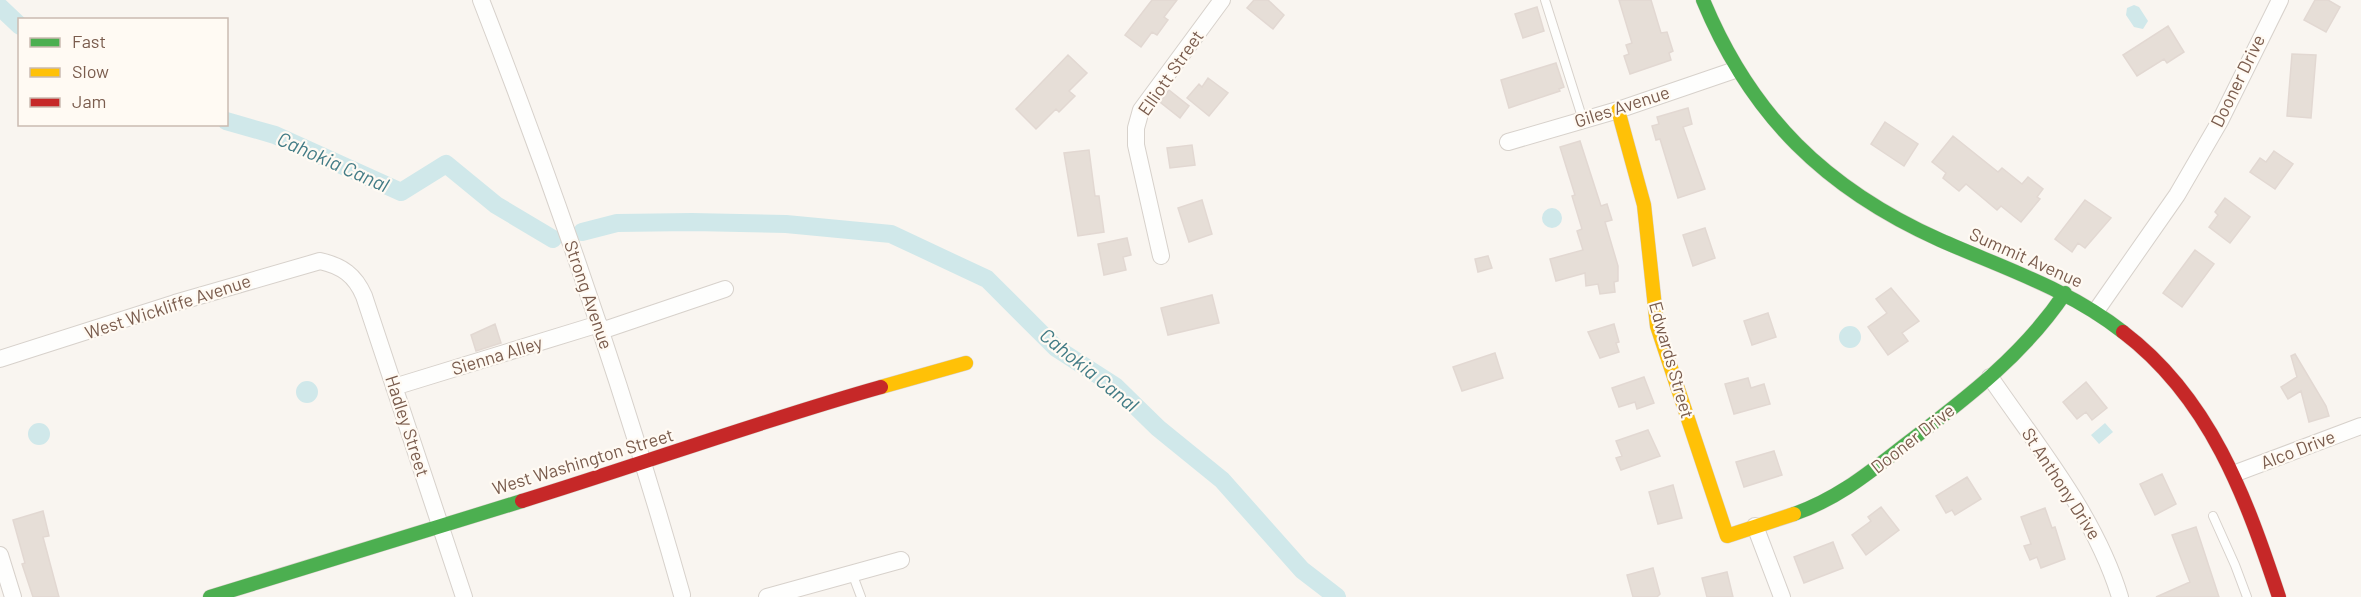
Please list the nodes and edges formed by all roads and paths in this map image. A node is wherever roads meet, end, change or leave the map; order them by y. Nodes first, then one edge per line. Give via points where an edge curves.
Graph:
1 (481, 0) edge
2 (1222, 0) edge
3 (1545, 0) edge
4 (1703, 0) edge
5 (2280, 0) edge
6 (1735, 70) junction
7 (1618, 110) junction
8 (1583, 120) junction
9 (1508, 142) dead end
10 (1161, 256) dead end
11 (336, 265) joint
12 (725, 289) dead end
13 (2065, 293) junction
14 (2096, 311) junction
15 (600, 328) junction
16 (0, 359) edge
17 (966, 363) dead end
18 (1990, 377) junction
19 (394, 387) junction
20 (2361, 426) edge
21 (645, 463) junction
22 (2236, 473) junction
23 (2213, 516) dead end
24 (440, 525) junction
25 (1755, 526) junction
26 (1727, 536) joint
27 (0, 555) edge
28 (901, 560) dead end
29 (852, 573) junction
30 (680, 596) edge
31 (13, 597) edge
32 (210, 597) edge
33 (464, 597) edge
34 (767, 597) edge
35 (861, 597) edge
36 (1782, 597) edge
37 (2120, 597) edge
38 (2247, 597) edge
39 (2279, 597) edge

1 - 15 street, Strong Avenue
2 - 10 street, Elliott Street via 1141,110 1136,128 1136,146
3 - 8 lane
4 - 6 street, Summit Avenue
5 - 14 street, Dooner Drive via 2220,121 2177,195
6 - 7 street, Giles Avenue
6 - 13 street, Summit Avenue via 1784,134 1838,181 1936,238
7 - 8 street, Giles Avenue
7 - 26 street, Edwards Street via 1644,206 1657,326
8 - 9 street, Giles Avenue
11 - 16 street, West Wickliffe Avenue via 320,261
11 - 19 street, Hadley Street via 351,274 359,285
12 - 15 street, Sienna Alley
13 - 14 street, Summit Avenue
13 - 18 street, Dooner Drive via 2040,328
14 - 22 street, Summit Avenue via 2160,364 2211,429
15 - 19 street, Sienna Alley
15 - 21 street, Strong Avenue
17 - 21 street, West Washington Street via 789,413
18 - 25 street, Dooner Drive via 1843,493 1794,515
18 - 37 street, St Anthony Drive via 2087,518 2102,546
19 - 24 street, Hadley Street
20 - 22 street, Alco Drive
21 - 24 street, West Washington Street
21 - 30 street, Strong Avenue
22 - 39 street, Summit Avenue
23 - 38 lane
24 - 32 street, West Washington Street
24 - 33 street, Hadley Street
25 - 26 street, Dooner Drive
25 - 36 street
27 - 31 street
28 - 29 street
29 - 34 street
29 - 35 lane

